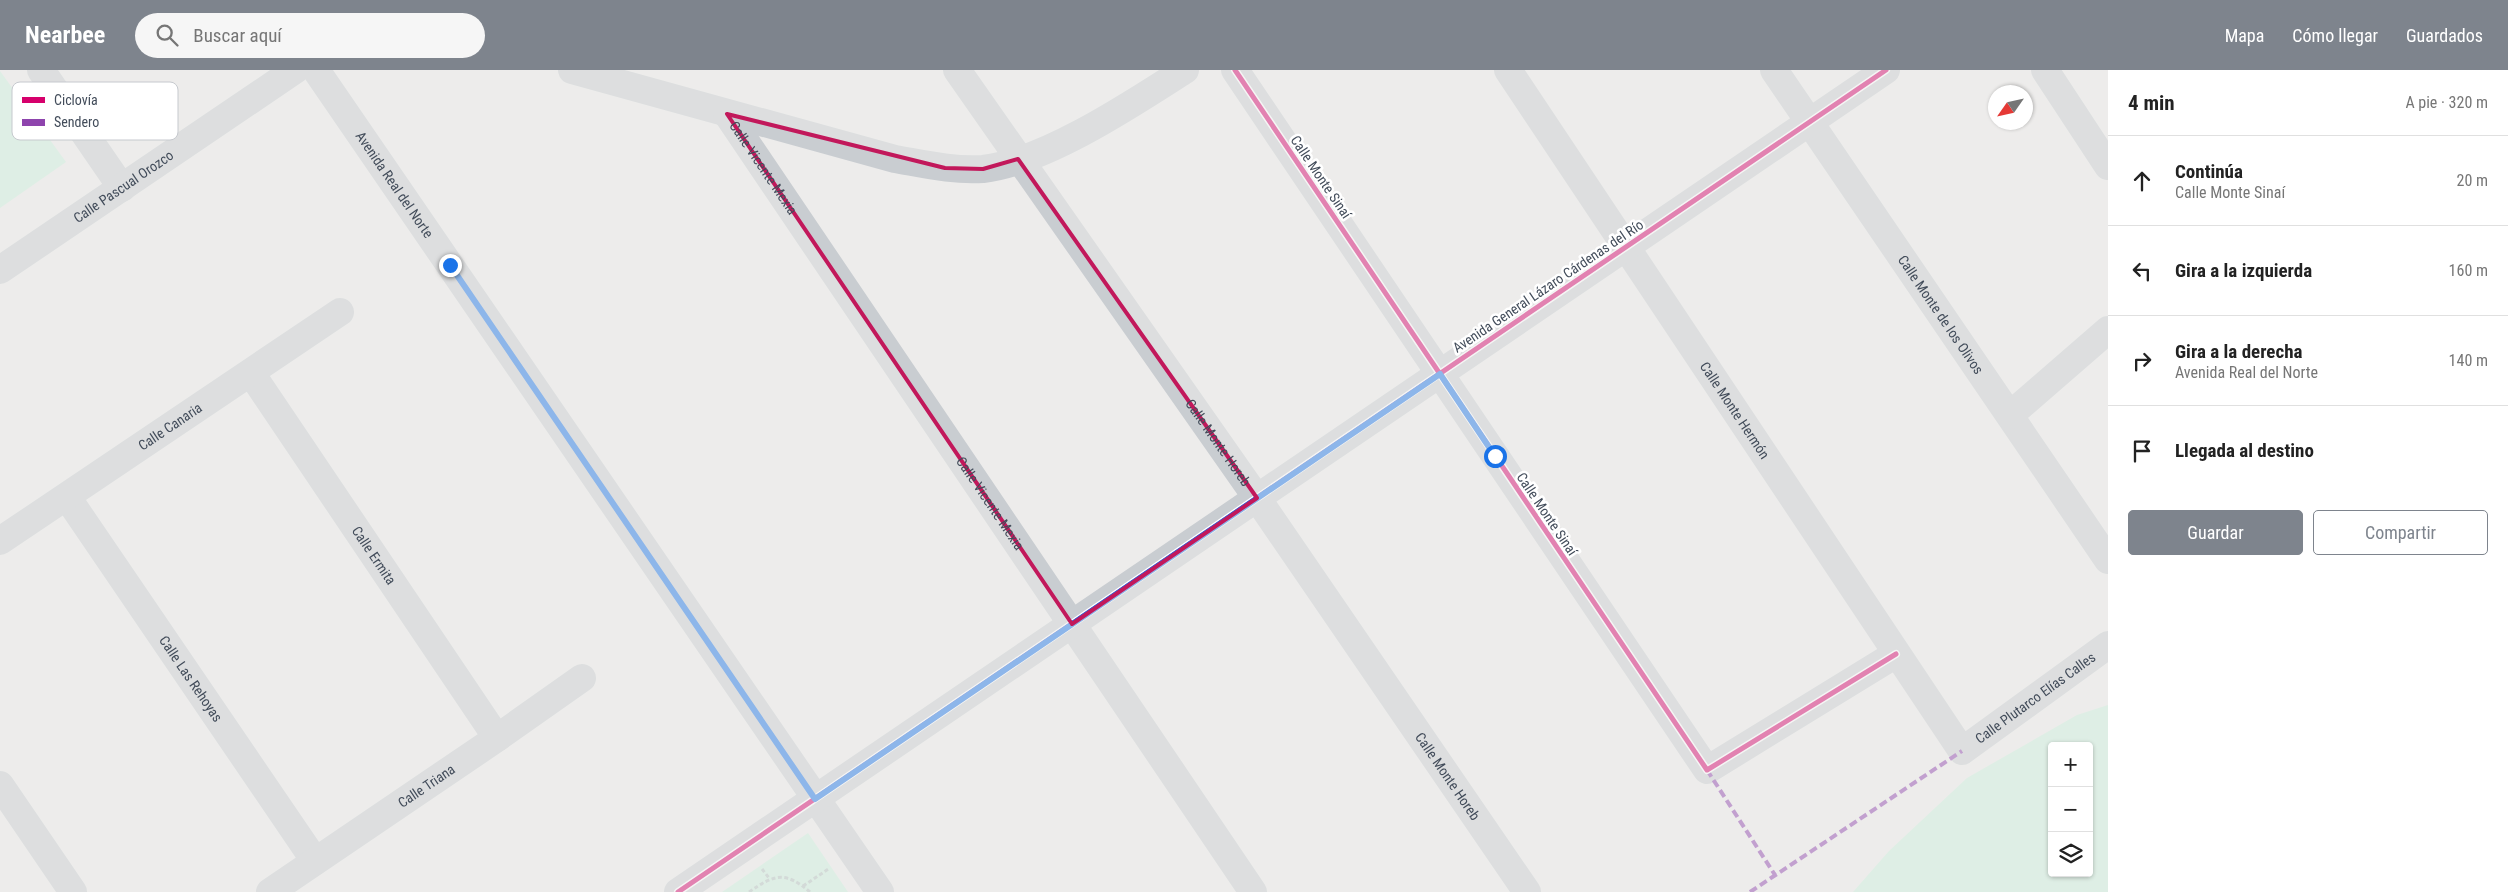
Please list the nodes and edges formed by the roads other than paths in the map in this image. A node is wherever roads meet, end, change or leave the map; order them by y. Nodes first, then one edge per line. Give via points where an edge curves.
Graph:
1 (41, 70) edge
2 (295, 70) edge
3 (316, 70) edge
4 (572, 70) edge
5 (957, 70) edge
6 (1185, 70) edge
7 (1235, 70) edge
8 (1508, 70) edge
9 (1774, 70) edge
10 (1886, 70) edge
11 (2045, 70) edge
12 (49, 82) edge
13 (727, 114) junction
14 (1809, 122) junction
15 (89, 140) edge
16 (1018, 159) junction
17 (2108, 166) edge
18 (122, 188) junction
19 (1626, 247) junction
20 (0, 270) edge
21 (340, 312) dead end
22 (2108, 330) edge
23 (251, 373) junction
24 (1440, 374) junction
25 (2010, 415) junction
26 (67, 497) junction
27 (1257, 498) junction
28 (0, 542) edge
29 (2108, 560) edge
30 (1072, 624) junction
31 (2108, 645) edge
32 (1896, 654) junction
33 (582, 678) dead end
34 (497, 738) junction
35 (1962, 751) joint
36 (0, 785) edge
37 (815, 799) junction
38 (315, 862) junction
39 (73, 892) edge
40 (270, 892) edge
41 (678, 892) edge
42 (880, 892) edge
43 (1252, 892) edge
44 (1527, 892) edge

1 - 12 street
2 - 18 street, Calle Pascual Orozco
3 - 37 street, Avenida Real del Norte
4 - 13 street
5 - 16 street, Calle Monte Horeb
6 - 16 street via 1088,128
7 - 24 street, Calle Monte Sinaí
8 - 19 street, Calle Monte Hermón
9 - 14 street, Calle Monte de los Olivos
10 - 14 street, Avenida General Lázaro Cárdenas del Río
11 - 17 street
13 - 16 street via 895,159 946,168 983,169
13 - 30 street, Calle Vicente Mexia
14 - 19 street, Avenida General Lázaro Cárdenas del Río
14 - 25 street, Calle Monte de los Olivos
15 - 18 street
16 - 27 street, Calle Monte Horeb
18 - 20 street, Calle Pascual Orozco
19 - 24 street, Avenida General Lázaro Cárdenas del Río
19 - 32 street, Calle Monte Hermón
21 - 23 street, Calle Canaria
22 - 25 street
23 - 26 street, Calle Canaria
23 - 34 street, Calle Ermita
24 - 27 street, Avenida General Lázaro Cárdenas del Río
24 - 32 street, Calle Monte Sinaí via 1706,770
25 - 29 street, Calle Monte de los Olivos
26 - 28 street, Calle Canaria
26 - 38 street, Calle Las Rehoyas
27 - 30 street, Avenida General Lázaro Cárdenas del Río
27 - 44 street, Calle Monte Horeb
30 - 37 street, Avenida General Lázaro Cárdenas del Río
30 - 43 street, Calle Vicente Mexia
31 - 35 street, Calle Plutarco Elías Calles
32 - 35 street, Calle Monte Hermón
33 - 34 street, Calle Triana
34 - 38 street, Calle Triana
36 - 39 street
37 - 41 street, Avenida General Lázaro Cárdenas del Río
37 - 42 street, Avenida Real del Norte
38 - 40 street, Calle Triana

